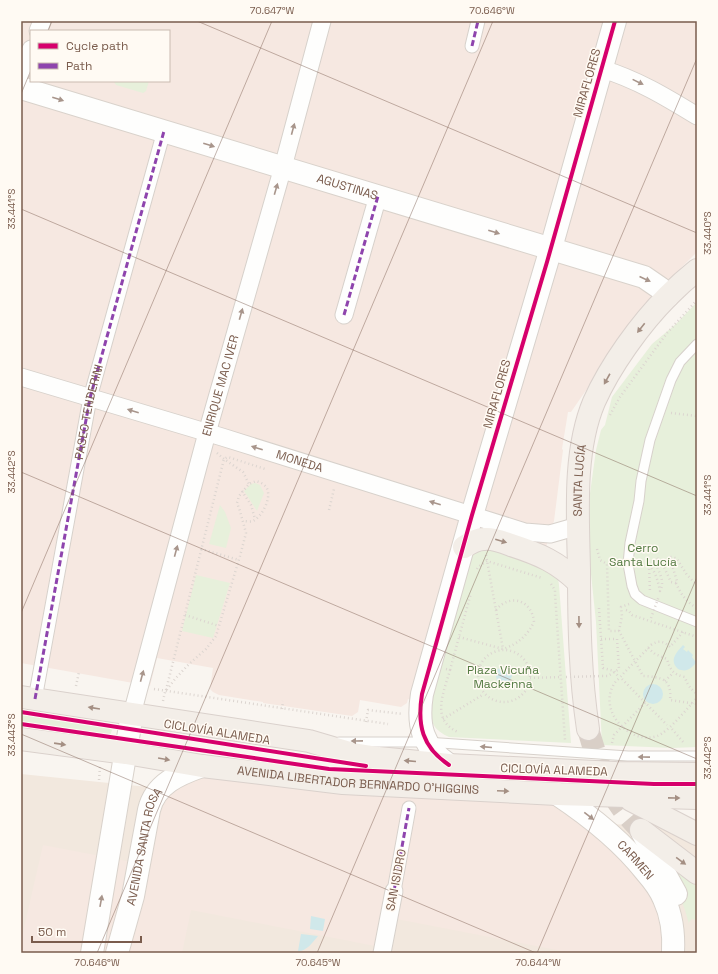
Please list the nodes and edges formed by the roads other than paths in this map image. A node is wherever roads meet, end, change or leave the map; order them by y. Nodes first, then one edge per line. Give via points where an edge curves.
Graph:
1 (322, 21) edge
2 (478, 21) edge
3 (615, 21) edge
4 (472, 46) dead end
5 (30, 51) edge
6 (602, 69) junction
7 (21, 73) edge
8 (21, 88) edge
9 (697, 116) edge
10 (128, 121) junction
11 (189, 130) dead end
12 (164, 131) junction
13 (283, 167) junction
14 (378, 196) junction
15 (441, 206) dead end
16 (264, 208) dead end
17 (467, 224) junction
18 (550, 249) junction
19 (256, 262) junction
20 (697, 270) edge
21 (668, 296) junction
22 (344, 315) dead end
23 (697, 344) edge
24 (21, 377) edge
25 (90, 398) junction
26 (205, 441) junction
27 (472, 515) junction
28 (578, 526) junction
29 (464, 546) junction
30 (579, 583) junction
31 (697, 622) edge
32 (28, 698) edge
33 (132, 714) junction
34 (579, 735) tunnel mouth
35 (21, 739) edge
36 (308, 741) junction
37 (426, 742) junction
38 (126, 753) junction
39 (697, 756) edge
40 (449, 765) junction
41 (202, 766) junction
42 (697, 774) edge
43 (557, 794) junction
44 (624, 797) junction
45 (697, 798) edge
46 (409, 808) dead end
47 (697, 834) edge
48 (697, 873) edge
49 (394, 891) joint
50 (92, 953) edge
51 (117, 953) edge
52 (382, 953) edge
53 (673, 953) edge
54 (685, 953) edge

13 -> 1 street, ENRIQUE MAC IVER
2 - 4 street
3 - 6 main road, MIRAFLORES
5 - 7 street
6 -> 9 street via 644,85
6 - 18 main road, MIRAFLORES via 576,182
8 -> 10 main road, AGUSTINAS
10 - 11 lane via 139,117
10 - 12 main road, AGUSTINAS
12 -> 13 main road, AGUSTINAS
12 - 25 street, PASEO TENDERINI
13 - 14 main road, AGUSTINAS
19 -> 13 street, ENRIQUE MAC IVER
14 - 17 main road, AGUSTINAS
14 - 22 street
15 - 17 lane via 454,212
16 - 19 lane via 254,244
17 -> 18 main road, AGUSTINAS
18 -> 21 main road, AGUSTINAS via 613,264 650,280
18 - 27 main road, MIRAFLORES
26 -> 19 street, ENRIQUE MAC IVER
20 - 21 main road, SANTA LUCÍA
21 -> 28 main road, SANTA LUCÍA via 628,346 594,404 581,458
23 - 31 lane via 680,362 671,380 650,440 628,564 635,594 642,600
24 - 25 street, MONEDA
26 -> 25 street, MONEDA
25 - 32 street, PASEO TENDERINI
27 -> 26 street, MONEDA
33 -> 26 street, ENRIQUE MAC IVER
27 - 28 street, MONEDA via 538,534 550,534
27 - 29 main road, MIRAFLORES
28 - 30 main road, SANTA LUCÍA
29 -> 30 main road via 484,538 501,541 546,557 560,565
29 - 37 main road, MIRAFLORES via 440,667 420,707 421,725
30 -> 34 main road, SANTA LUCÍA via 580,656 584,702
33 -> 32 main road, AVENIDA LIBERTADOR BERNARDO O'HIGGINS
33 - 36 main road, AVENIDA LIBERTADOR BERNARDO O'HIGGINS
33 - 38 main road, ENRIQUE MAC IVER
35 -> 38 main road, AVENIDA LIBERTADOR BERNARDO O'HIGGINS
37 -> 36 lane, AVENIDA LIBERTADOR BERNARDO O'HIGGINS
40 -> 36 main road, AVENIDA LIBERTADOR BERNARDO O'HIGGINS via 353,754
39 -> 37 lane, AVENIDA LIBERTADOR BERNARDO O'HIGGINS via 628,756
37 - 40 main road, MIRAFLORES via 436,755
38 -> 41 main road, AVENIDA LIBERTADOR BERNARDO O'HIGGINS
50 -> 38 main road
40 - 42 main road, AVENIDA LIBERTADOR BERNARDO O'HIGGINS
41 -> 43 main road, AVENIDA LIBERTADOR BERNARDO O'HIGGINS via 343,783
41 - 51 main road, AVENIDA SANTA ROSA via 166,782 153,798 148,810 133,896
43 - 44 main road, AVENIDA LIBERTADOR BERNARDO O'HIGGINS
43 -> 53 main road, CARMEN via 604,827 631,853 653,880 670,915
44 -> 45 main road, AVENIDA LIBERTADOR BERNARDO O'HIGGINS
44 - 47 main road
46 - 49 street, SAN ISIDRO
54 -> 48 main road, CARMEN via 686,931 680,903 642,831
49 - 52 street, SAN ISIDRO

